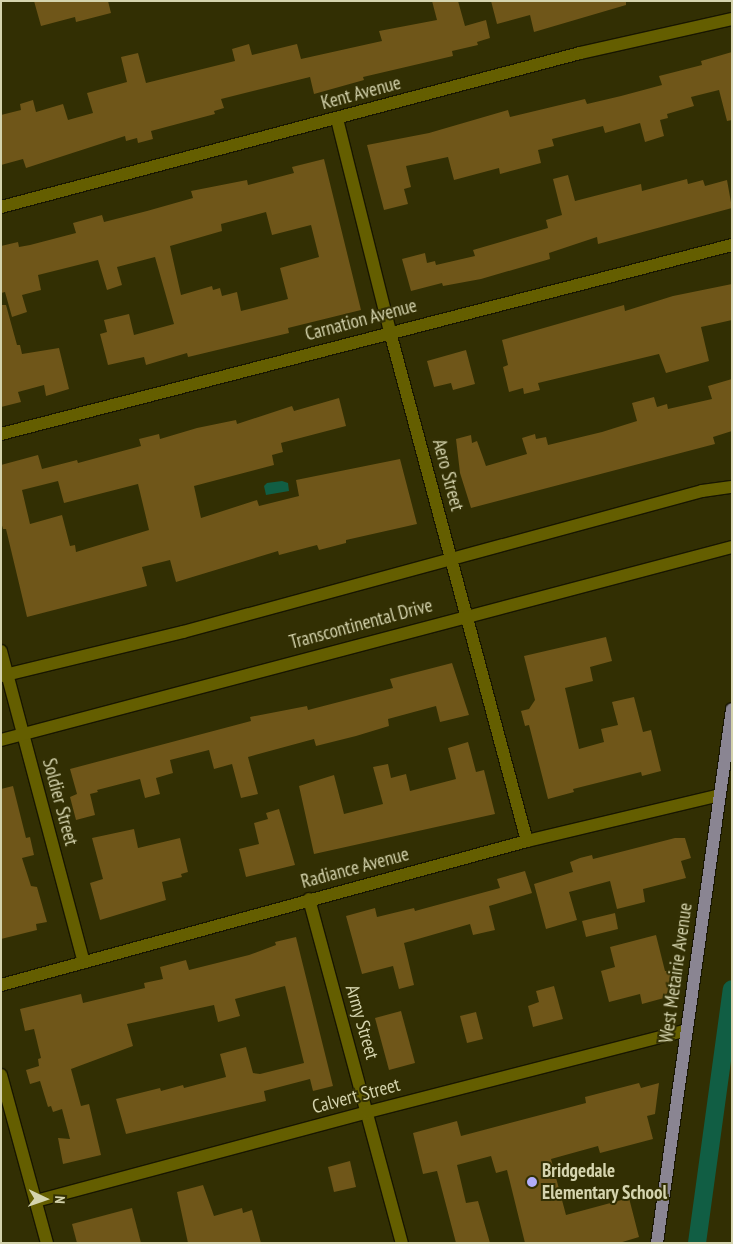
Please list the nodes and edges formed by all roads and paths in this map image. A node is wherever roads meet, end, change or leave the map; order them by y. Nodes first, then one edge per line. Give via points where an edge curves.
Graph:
1 (732, 19) edge
2 (337, 118) junction
3 (1, 207) edge
4 (732, 245) edge
5 (390, 332) junction
6 (1, 434) edge
7 (732, 487) edge
8 (732, 547) edge
9 (452, 559) junction
10 (468, 615) junction
11 (1, 651) edge
12 (4, 675) edge
13 (732, 709) edge
14 (23, 735) junction
15 (1, 740) edge
16 (720, 795) junction
17 (527, 841) junction
18 (309, 900) junction
19 (84, 962) junction
20 (1, 985) edge
21 (687, 1030) junction
22 (1, 1075) edge
23 (368, 1112) junction
24 (36, 1201) junction
25 (46, 1243) edge
26 (402, 1243) edge
27 (657, 1243) edge

1 - 2 street, Kent Avenue via 580,54
2 - 3 street, Kent Avenue
2 - 5 street, Aero Street
4 - 5 street, Carnation Avenue
5 - 6 street, Carnation Avenue
5 - 9 street, Aero Street
7 - 9 street, Transcontinental Drive via 702,491
8 - 10 street, Transcontinental Drive
9 - 10 street, Aero Street
9 - 12 street, Transcontinental Drive via 183,632
10 - 14 street, Transcontinental Drive
10 - 17 street, Aero Street
11 - 12 street, Soldier Street
12 - 14 street, Soldier Street
13 - 16 main road, West Metairie Avenue
14 - 15 street, Transcontinental Drive
14 - 19 street, Soldier Street
16 - 17 street, Radiance Avenue
16 - 21 main road, West Metairie Avenue
17 - 18 street, Radiance Avenue
18 - 19 street, Radiance Avenue
18 - 23 street, Army Street
19 - 20 street, Radiance Avenue
21 - 23 street, Calvert Street
21 - 27 main road, West Metairie Avenue
22 - 24 street
23 - 24 street, Calvert Street
23 - 26 street, Army Street
24 - 25 street

